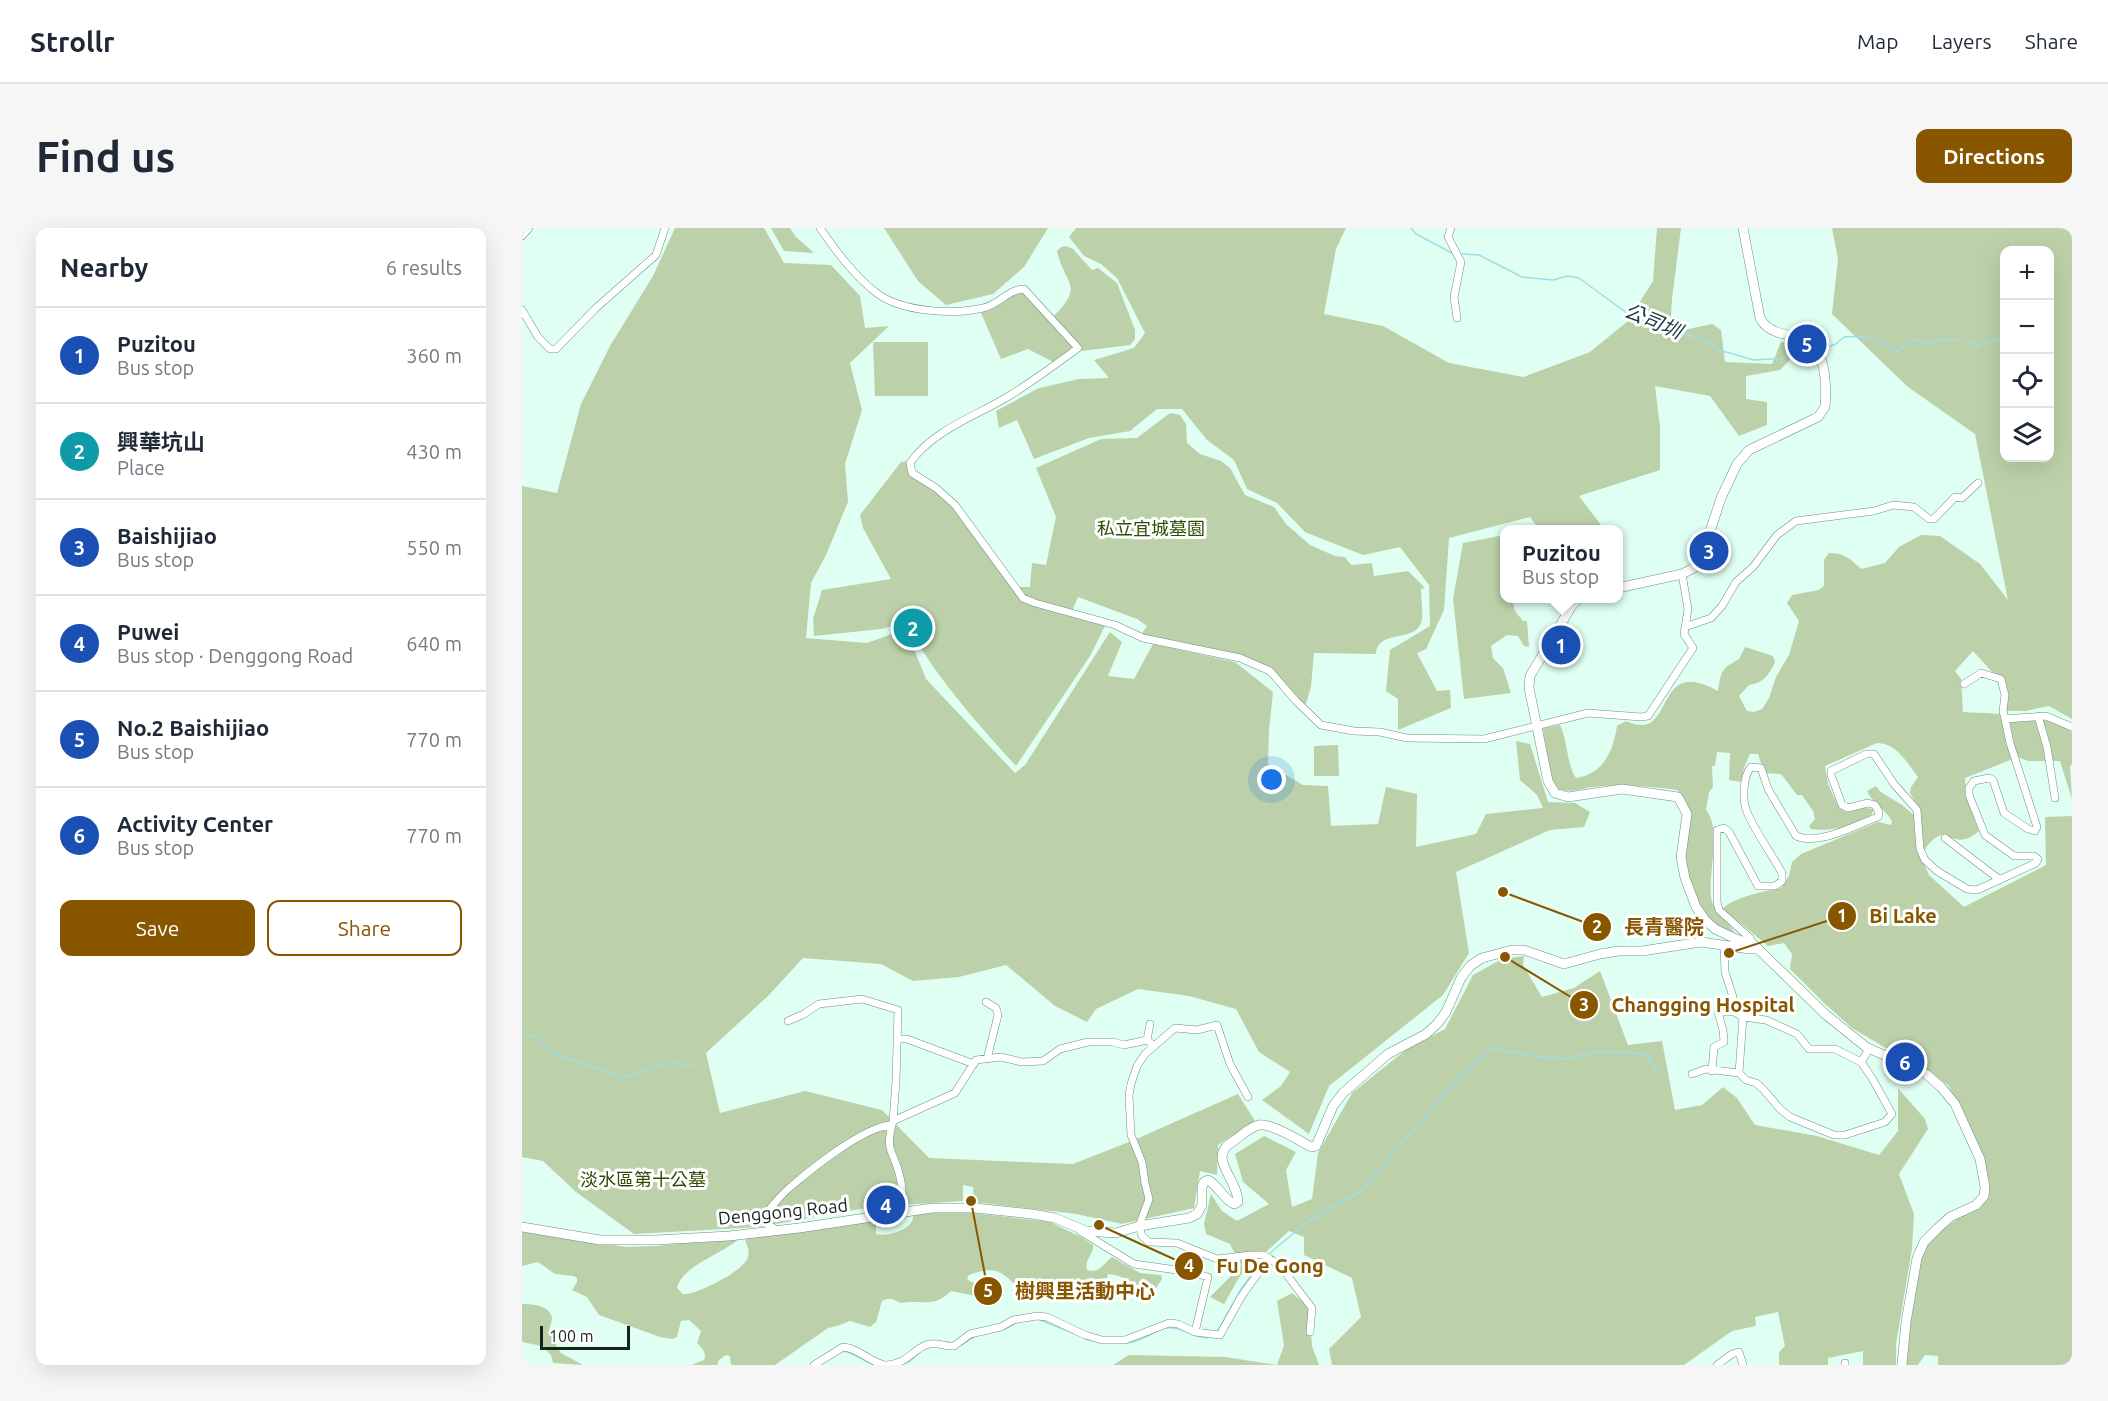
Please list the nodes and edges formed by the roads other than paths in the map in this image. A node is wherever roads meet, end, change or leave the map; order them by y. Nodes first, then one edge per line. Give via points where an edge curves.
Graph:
1 (529, 228) edge
2 (665, 228) edge
3 (820, 228) edge
4 (1450, 228) edge
5 (1743, 228) edge
6 (522, 236) edge
7 (522, 310) edge
8 (1457, 318) dead end
9 (1978, 483) dead end
10 (1682, 574) junction
11 (1623, 587) edge
12 (1575, 603) edge
13 (1685, 627) junction
14 (1964, 684) dead end
15 (2038, 716) junction
16 (2005, 719) junction
17 (1537, 726) junction
18 (2072, 728) edge
19 (2055, 798) dead end
20 (1945, 838) dead end
21 (2000, 880) junction
22 (1724, 945) junction
23 (1755, 946) junction
24 (987, 1002) dead end
25 (1734, 1012) junction
26 (1743, 1017) junction
27 (788, 1021) dead end
28 (1150, 1024) dead end
29 (897, 1039) junction
30 (1138, 1042) junction
31 (1150, 1043) junction
32 (1870, 1048) junction
33 (1145, 1054) junction
34 (987, 1059) junction
35 (1861, 1062) junction
36 (974, 1064) junction
37 (1712, 1071) junction
38 (1740, 1073) junction
39 (1692, 1074) dead end
40 (1248, 1097) dead end
41 (893, 1123) junction
42 (903, 1211) junction
43 (1139, 1226) junction
44 (522, 1227) edge
45 (1076, 1228) junction
46 (777, 1230) junction
47 (1269, 1258) junction
48 (1195, 1332) junction
49 (1310, 1332) dead end
50 (814, 1365) edge
51 (886, 1365) edge
52 (1717, 1365) edge
53 (1743, 1365) edge
54 (1902, 1365) edge

1 - 6 street
2 - 7 street via 656,255 556,349 550,349 538,337
3 - 17 street via 857,274 878,294 895,303 957,312 985,308 1017,289 1024,289 1078,348 1009,396 943,432 910,463 912,472 955,505 1023,598 1115,625 1143,638 1240,658 1270,671 1321,725 1407,738 1484,739
4 - 8 street via 1448,237 1461,262 1454,297
5 - 10 street via 1760,318 1771,331 1811,338 1817,346 1824,372 1825,407 1818,417 1749,450 1737,464 1702,556 1694,568
9 - 13 street via 1962,498 1955,497 1934,519 1914,507 1893,505 1796,521 1777,535 1711,618
10 - 11 street
10 - 13 street via 1688,609
12 - 17 street via 1530,676
13 - 17 street via 1684,634 1693,648 1648,716 1588,713
14 - 16 street via 1981,673 2001,679
15 - 16 street
15 - 18 street via 2053,717
15 - 19 street
16 - 21 street via 2035,831 2004,813 1993,780 1974,781 1969,795 1985,835 2014,856 2038,859
17 - 23 street via 1548,781 1555,793 1568,797 1623,789 1678,797 1686,814 1681,857 1696,907 1715,929
20 - 21 street
21 - 23 street via 1977,890 1967,889 1925,860 1920,849 1917,810 1875,754 1866,754 1831,771 1831,775 1842,805 1875,805 1878,817 1819,839 1796,836 1768,789 1761,768 1755,766 1748,772 1744,793 1747,810 1782,873 1782,881 1775,886 1758,886 1730,832 1724,828 1718,830 1717,902 1719,910
22 - 23 street, Denggong Road via 1750,950
22 - 25 street
22 - 43 street, Denggong Road via 1701,942 1619,951 1564,964 1524,950 1482,958 1461,978 1437,1024 1426,1034 1388,1053 1343,1093 1333,1106 1316,1146 1269,1126 1254,1127 1225,1146 1222,1153 1238,1202 1229,1201 1208,1180 1202,1187 1202,1205 1197,1214
23 - 32 street via 1825,1014
24 - 34 street via 996,1008 998,1016
25 - 26 street
25 - 37 street via 1718,1012 1724,1042 1714,1047
26 - 35 street via 1766,1020 1797,1034 1809,1048 1835,1049
26 - 38 street
27 - 29 street via 819,1004 862,999 898,1010
28 - 31 street
29 - 36 street
29 - 41 street
30 - 31 street
30 - 33 street
30 - 34 street via 1088,1042 1060,1049 1043,1061
31 - 33 street
31 - 40 street via 1175,1028 1197,1030 1217,1025 1230,1064
32 - 35 street
32 - 54 street via 1926,1074 1941,1087 1965,1124 1980,1159 1985,1187 1984,1196 1976,1204 1950,1218 1924,1242 1917,1258
33 - 43 street via 1137,1066 1129,1095 1131,1135 1142,1162 1149,1199
34 - 36 street via 976,1060
35 - 38 street via 1892,1114 1885,1122 1845,1135 1834,1135 1790,1117 1763,1089
36 - 41 street via 955,1093
37 - 38 street
37 - 39 street
41 - 42 street via 889,1150 900,1176
41 - 46 street via 878,1127 838,1150 788,1189 763,1217 762,1221
42 - 45 street, Denggong Road via 975,1208 1055,1218
42 - 46 street, Denggong Road
43 - 45 street, Denggong Road via 1116,1233
43 - 47 street via 1149,1242 1177,1243 1217,1259 1251,1255
44 - 46 street, Denggong Road via 600,1240 656,1240
45 - 48 street via 1134,1264 1208,1277
47 - 48 street via 1220,1335
47 - 49 street via 1280,1266 1312,1308
48 - 51 street via 1169,1323 1125,1340 1102,1340 1047,1317 1028,1316 970,1335 954,1346 928,1344 900,1362
50 - 51 street via 843,1347
52 - 53 street via 1739,1352

